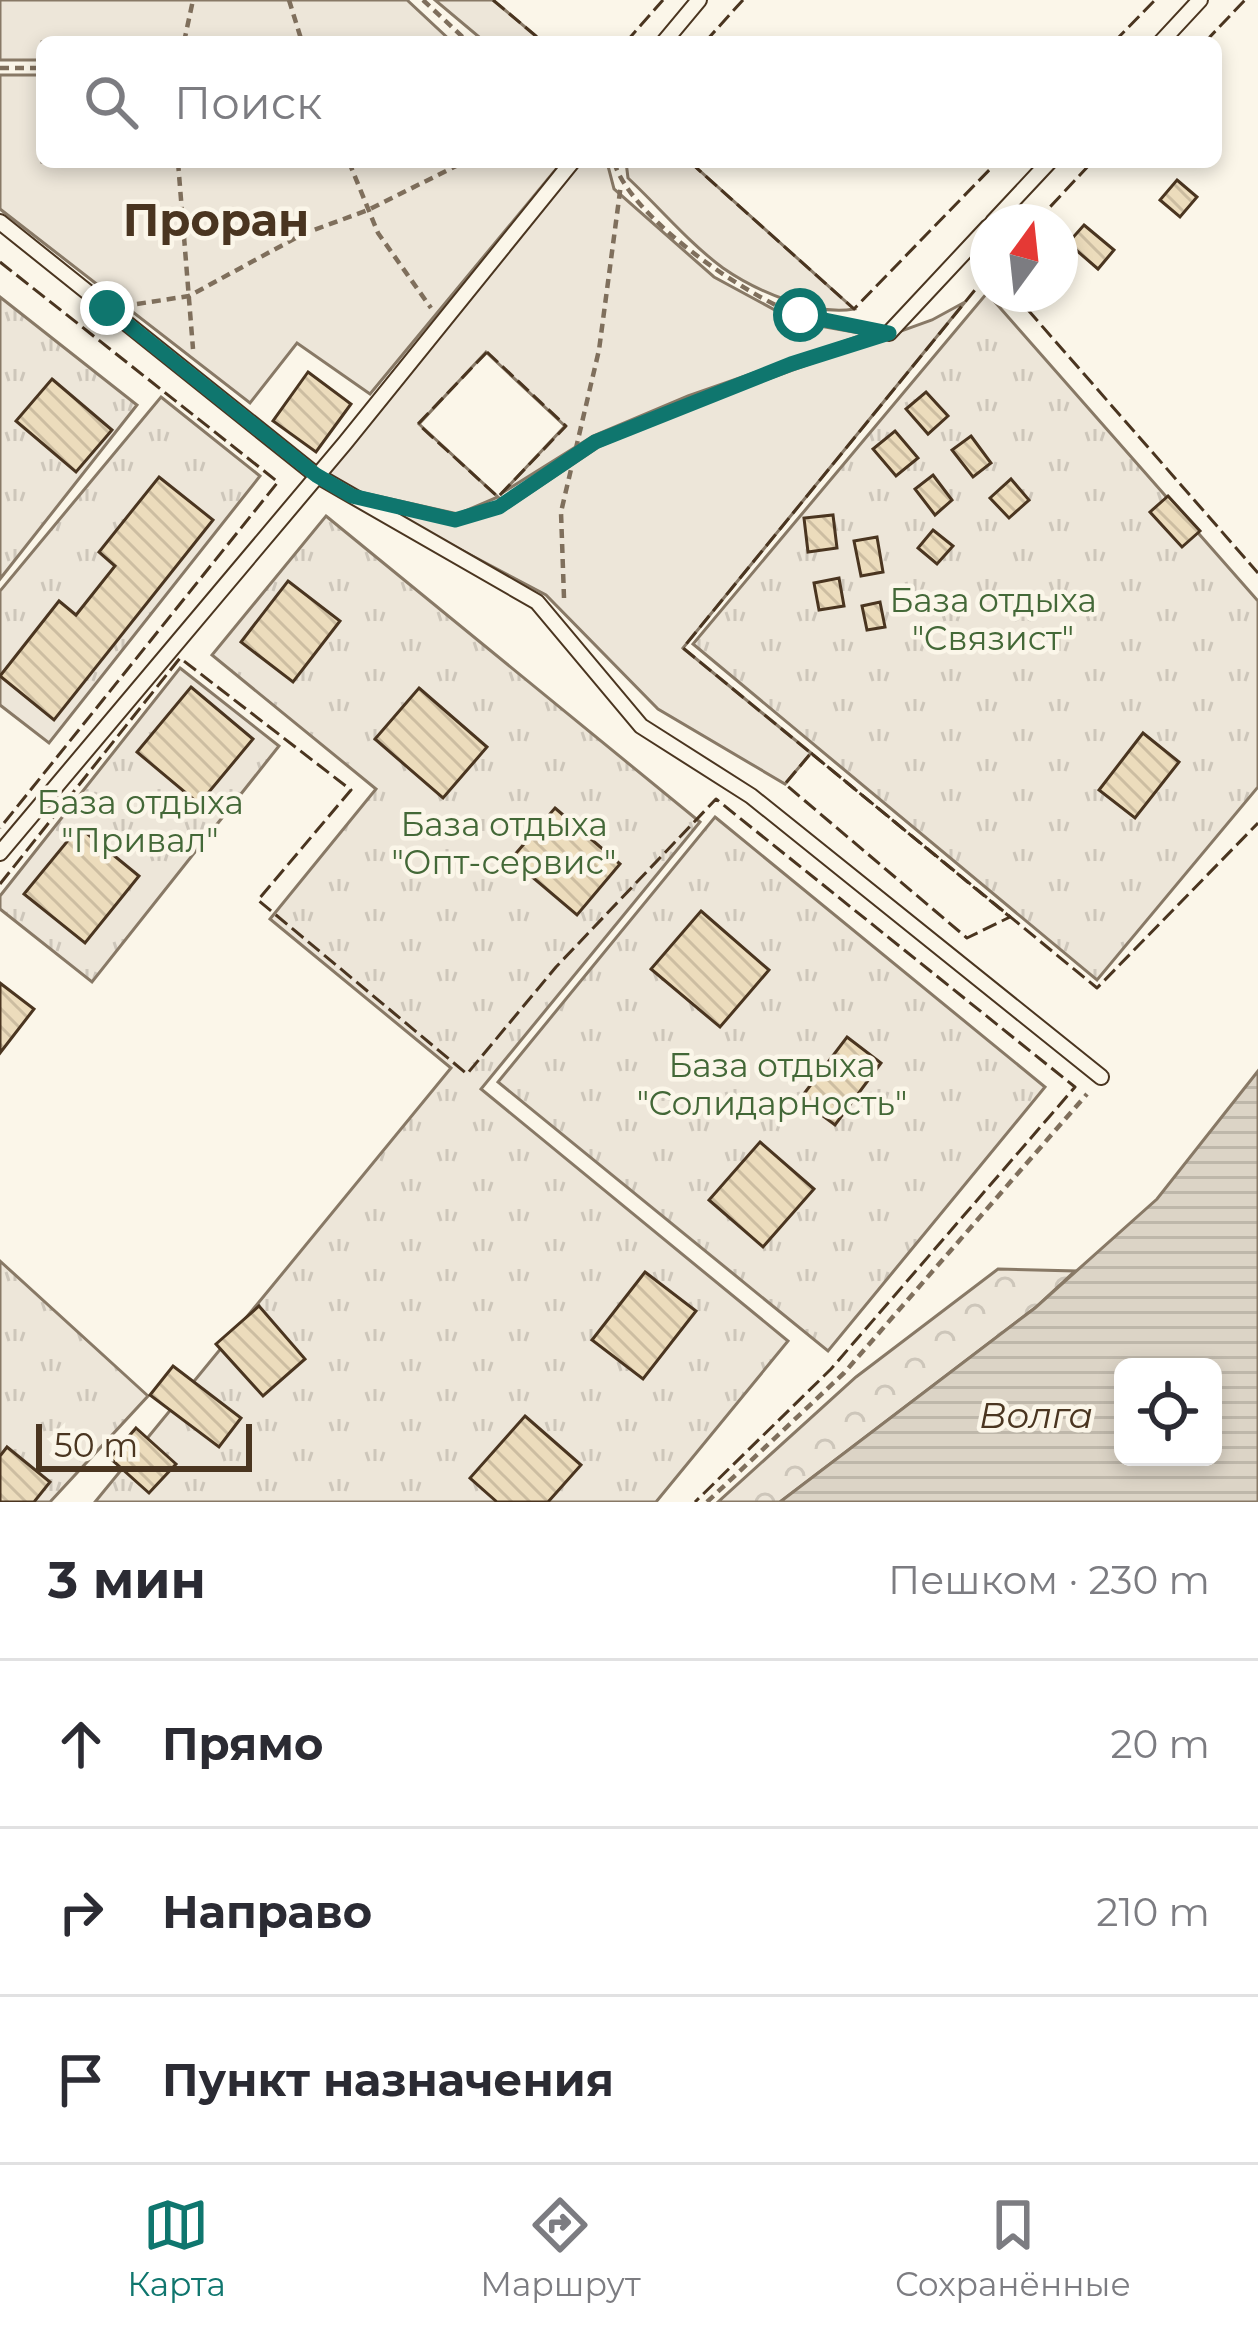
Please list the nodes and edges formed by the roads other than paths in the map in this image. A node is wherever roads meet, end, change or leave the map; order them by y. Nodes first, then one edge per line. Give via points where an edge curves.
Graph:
1 (699, 0) edge
2 (1201, 0) edge
3 (669, 36) edge
4 (1167, 36) edge
5 (567, 168) edge
6 (1043, 168) edge
7 (1010, 204) edge
8 (0, 222) edge
9 (970, 246) edge
10 (889, 333) road end
11 (316, 475) junction
12 (0, 853) edge
13 (1101, 1077) road end

1 - 3 lane
2 - 4 lane
5 - 11 lane
6 - 7 lane
8 - 11 lane
9 - 10 lane
11 - 12 lane
11 - 13 lane via 538,602 641,726 751,796

